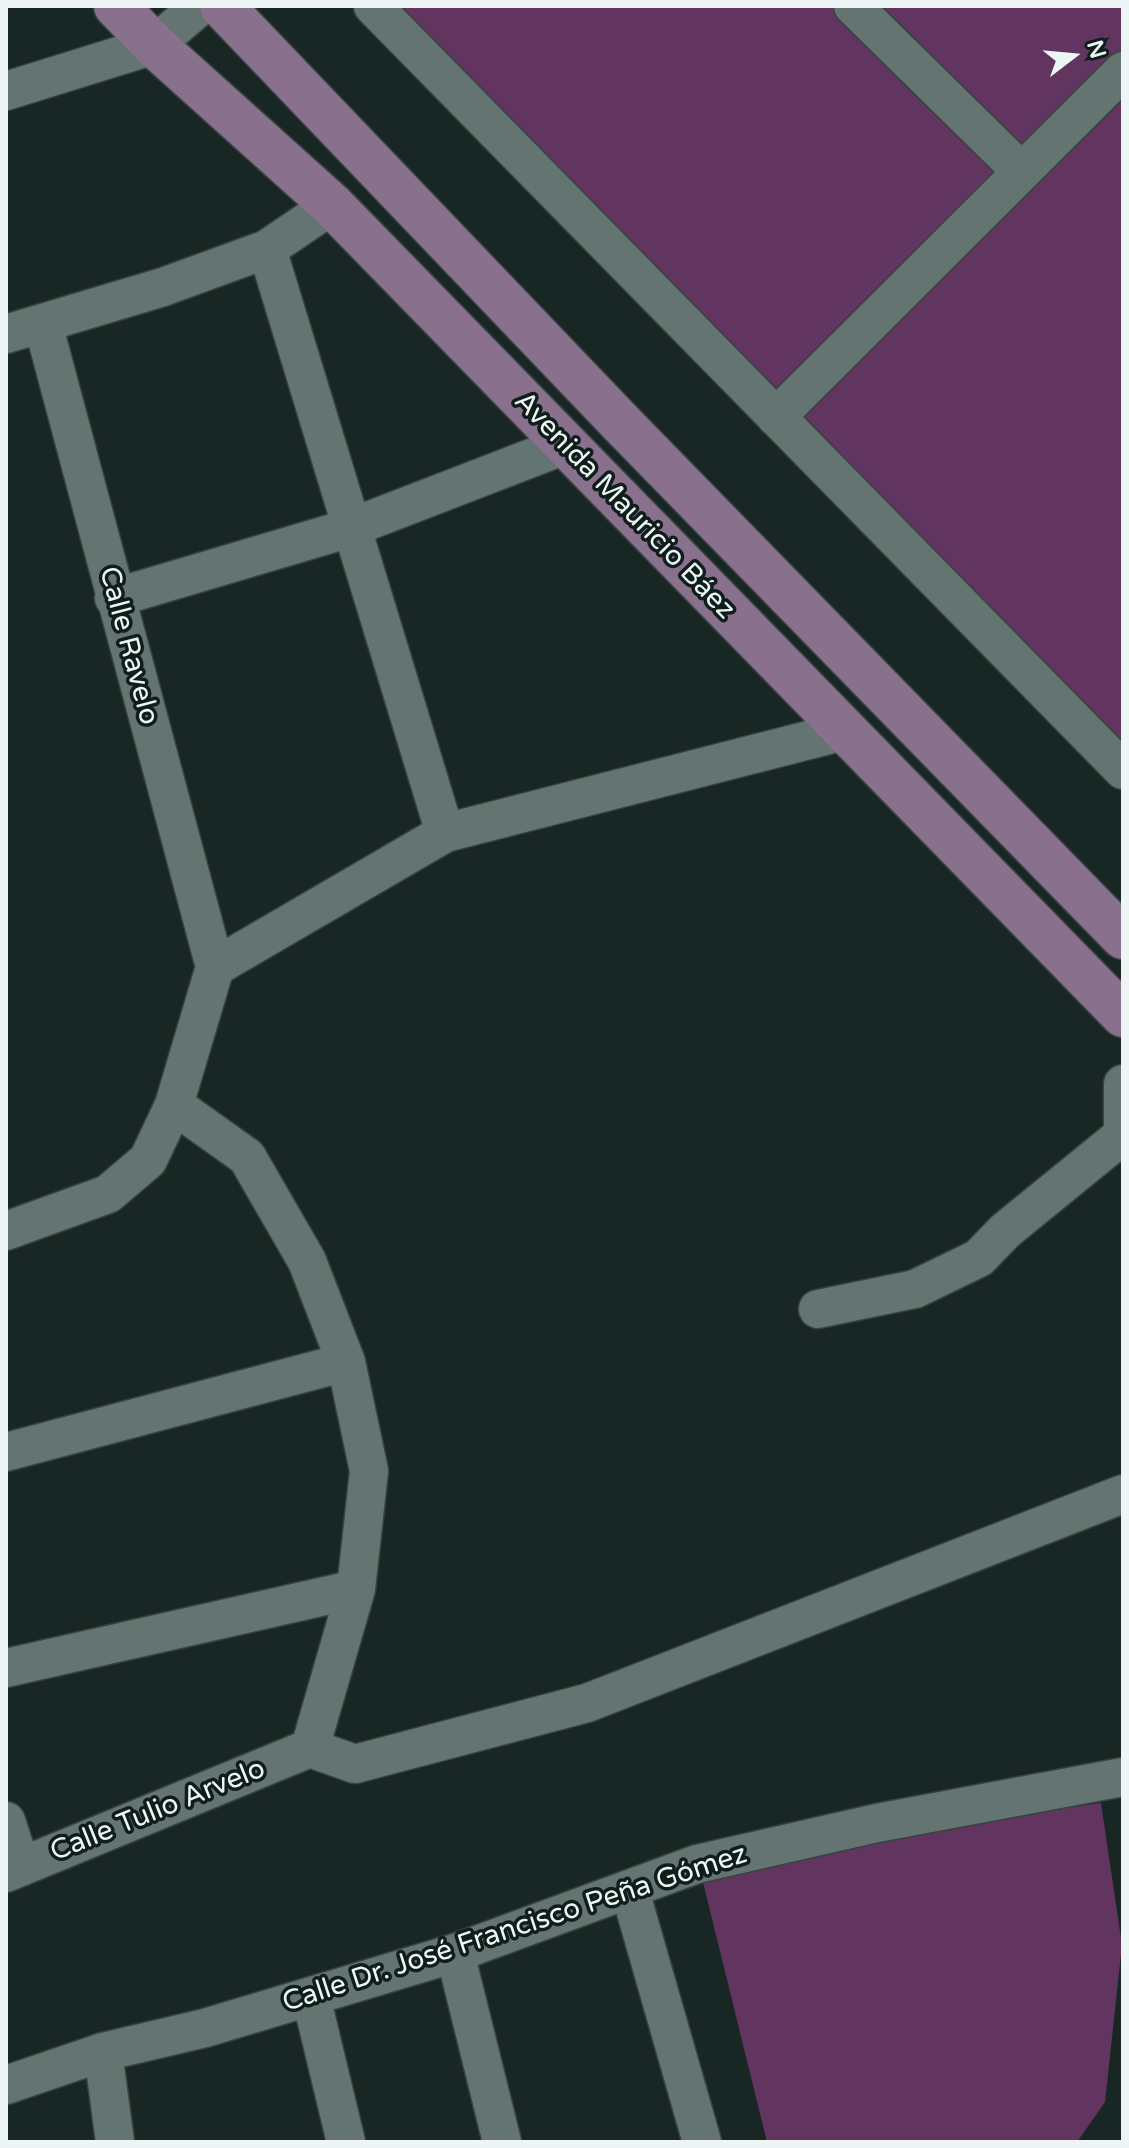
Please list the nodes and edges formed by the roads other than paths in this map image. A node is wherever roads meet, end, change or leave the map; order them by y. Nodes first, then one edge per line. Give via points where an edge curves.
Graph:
1 (116, 6) edge
2 (200, 6) edge
3 (222, 6) edge
4 (373, 6) edge
5 (853, 6) edge
6 (154, 45) junction
7 (1123, 71) edge
8 (6, 91) edge
9 (1022, 172) junction
10 (332, 205) junction
11 (267, 249) junction
12 (43, 324) junction
13 (6, 334) edge
14 (776, 417) junction
15 (565, 445) junction
16 (350, 528) junction
17 (114, 598) junction
18 (844, 731) junction
19 (1123, 770) edge
20 (445, 833) junction
21 (1123, 937) edge
22 (215, 967) junction
23 (1123, 1015) edge
24 (1123, 1084) edge
25 (174, 1105) junction
26 (1123, 1124) edge
27 (1123, 1135) edge
28 (9, 1218) edge
29 (818, 1309) dead end
30 (346, 1362) junction
31 (6, 1452) edge
32 (1123, 1494) edge
33 (356, 1589) junction
34 (6, 1668) edge
35 (310, 1748) junction
36 (1123, 1777) edge
37 (6, 1821) edge
38 (14, 1870) edge
39 (630, 1891) junction
40 (455, 1953) junction
41 (311, 1997) junction
42 (103, 2052) junction
43 (6, 2085) edge
44 (115, 2142) edge
45 (346, 2142) edge
46 (502, 2142) edge
47 (702, 2142) edge

1 - 6 main road, Avenida Mauricio Báez
2 - 6 street
3 - 21 main road, Avenida Mauricio Báez
4 - 14 street
5 - 9 street
6 - 8 street
6 - 10 main road, Avenida Mauricio Báez
7 - 9 street
9 - 14 street
10 - 11 street
10 - 15 main road, Avenida Mauricio Báez
11 - 12 street
11 - 16 street
12 - 13 street
12 - 17 street, Calle Ravelo
14 - 19 street
15 - 16 street
15 - 18 main road, Avenida Mauricio Báez
16 - 17 street
16 - 20 street
17 - 22 street, Calle Ravelo
18 - 20 street
18 - 23 main road, Avenida Mauricio Báez
20 - 22 street
22 - 25 street
24 - 26 street
25 - 28 street via 148,1160 108,1194
25 - 30 street via 247,1157 307,1261
27 - 29 street via 979,1258 915,1289
30 - 31 street
30 - 33 street via 369,1471
32 - 35 street via 587,1703 355,1764
33 - 34 street
33 - 35 street
35 - 38 street, Calle Tulio Arvelo
36 - 39 street, Calle Dr. José Francisco Peña Gómez via 727,1857
37 - 38 street
39 - 40 street, Calle Dr. José Francisco Peña Gómez
39 - 47 street
40 - 41 street, Calle Dr. José Francisco Peña Gómez
40 - 46 street
41 - 42 street, Calle Dr. José Francisco Peña Gómez
41 - 45 street
42 - 43 street, Calle Dr. José Francisco Peña Gómez
42 - 44 street

